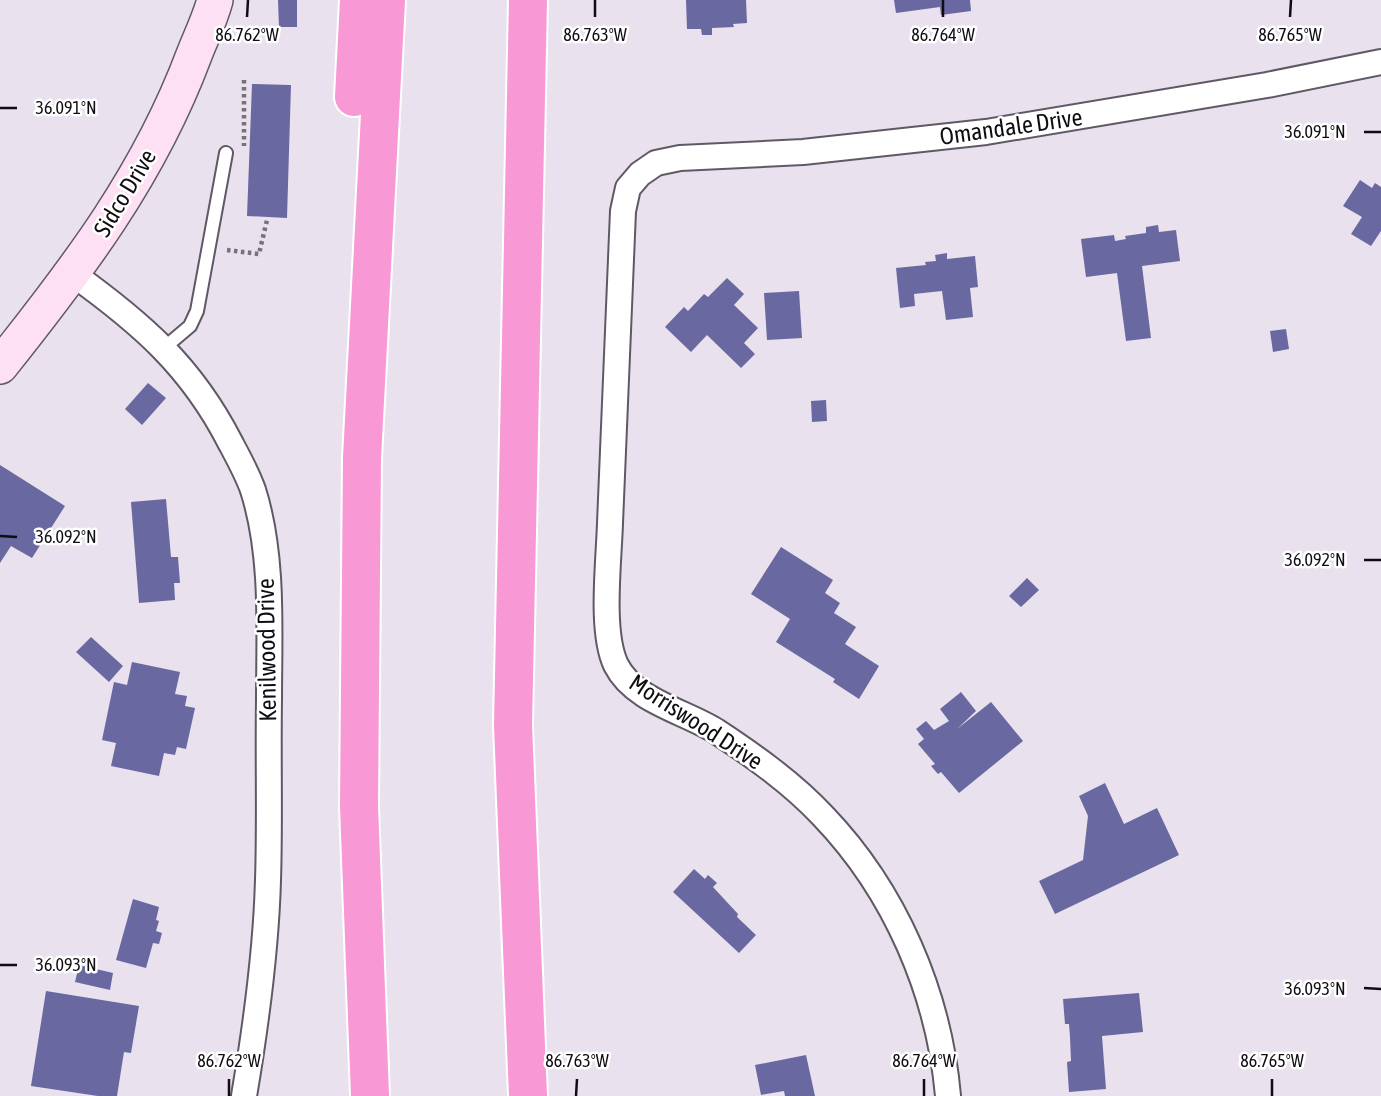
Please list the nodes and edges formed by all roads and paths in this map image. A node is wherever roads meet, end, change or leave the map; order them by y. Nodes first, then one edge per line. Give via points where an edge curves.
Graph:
1 (215, 0) edge
2 (359, 0) edge
3 (386, 0) edge
4 (528, 0) edge
5 (1381, 62) edge
6 (226, 153) dead end
7 (640, 174) joint
8 (267, 220) dead end
9 (209, 248) junction
10 (73, 274) junction
11 (164, 348) junction
12 (0, 366) edge
13 (365, 390) junction
14 (244, 1096) edge
15 (370, 1096) edge
16 (528, 1096) edge
17 (948, 1096) edge

1 - 10 main road, Sidco Drive via 160,134 132,186
2 - 13 highway via 354,110
3 - 13 highway
4 - 16 highway via 513,725
5 - 7 street, Omandale Drive via 986,132 803,152 680,158 656,163
6 - 9 lane
7 - 17 street, Morriswood Drive via 628,188 623,211 608,611 614,661 639,690 712,729 771,771 800,794 847,844 881,891 925,984 940,1038
8 - 9 path via 259,254
9 - 11 lane via 193,322
10 - 11 street, Kenilwood Drive
10 - 12 main road, Sidco Drive
11 - 14 street, Kenilwood Drive via 218,417 253,489 263,531 268,598 268,881 256,1027
13 - 15 highway via 359,806

